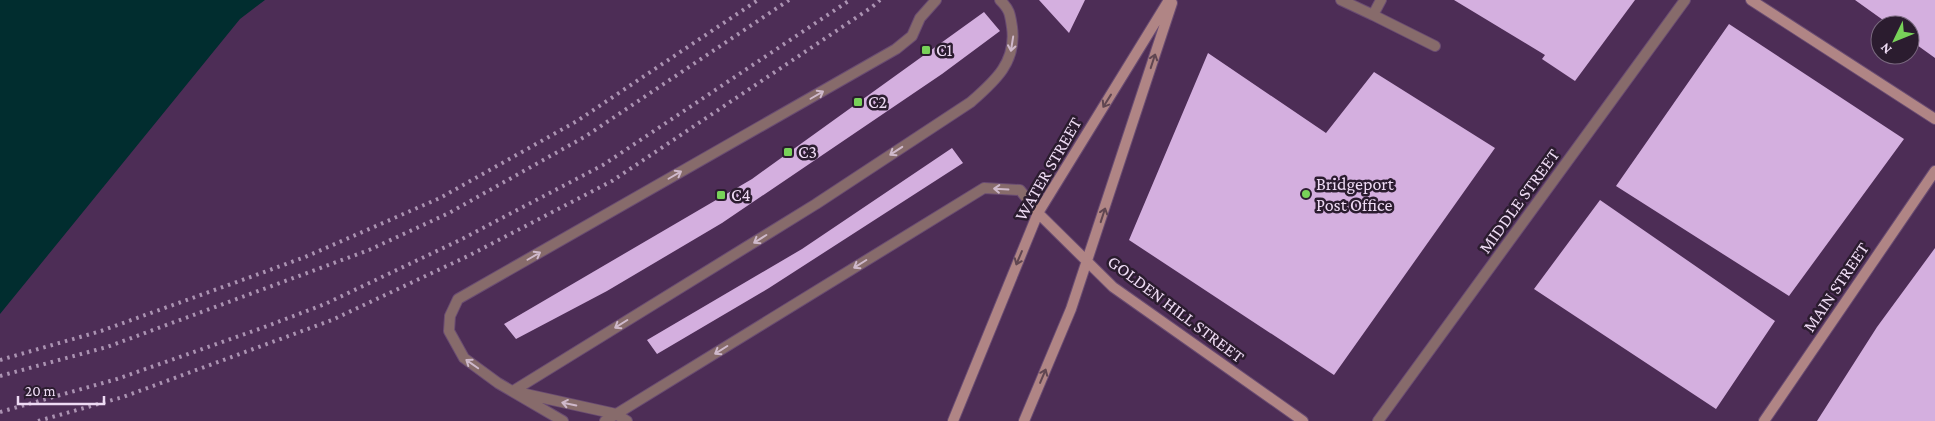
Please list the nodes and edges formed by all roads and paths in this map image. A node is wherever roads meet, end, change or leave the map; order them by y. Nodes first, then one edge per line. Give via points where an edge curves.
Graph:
1 (936, 0) edge
2 (1000, 0) edge
3 (1169, 0) edge
4 (1173, 0) edge
5 (1341, 0) edge
6 (1381, 0) edge
7 (1686, 0) edge
8 (1751, 0) edge
9 (1374, 15) junction
10 (1435, 46) dead end
11 (1935, 119) edge
12 (1935, 171) edge
13 (1038, 213) junction
14 (1088, 262) junction
15 (512, 391) junction
16 (616, 414) junction
17 (562, 421) edge
18 (605, 421) edge
19 (627, 421) edge
20 (953, 421) edge
21 (1024, 421) edge
22 (1303, 421) edge
23 (1378, 421) edge
24 (1764, 421) edge

15 -> 1 street via 464,358 449,331 450,316 458,300 896,49 912,36 920,18
2 -> 15 street via 1010,10 1014,40 1008,63 971,102 816,204
3 -> 13 main road, WATER STREET
14 -> 4 main road
5 - 9 street
6 - 9 street
7 - 23 street, MIDDLE STREET
8 - 11 main road
9 - 10 street
12 - 24 main road, MAIN STREET
13 - 14 main road, GOLDEN HILL STREET
13 -> 16 street via 1020,190 984,188
13 -> 20 main road, WATER STREET
21 -> 14 main road
14 - 22 main road, GOLDEN HILL STREET via 1113,287
16 -> 15 street
15 - 17 street
16 - 18 street
16 - 19 street

